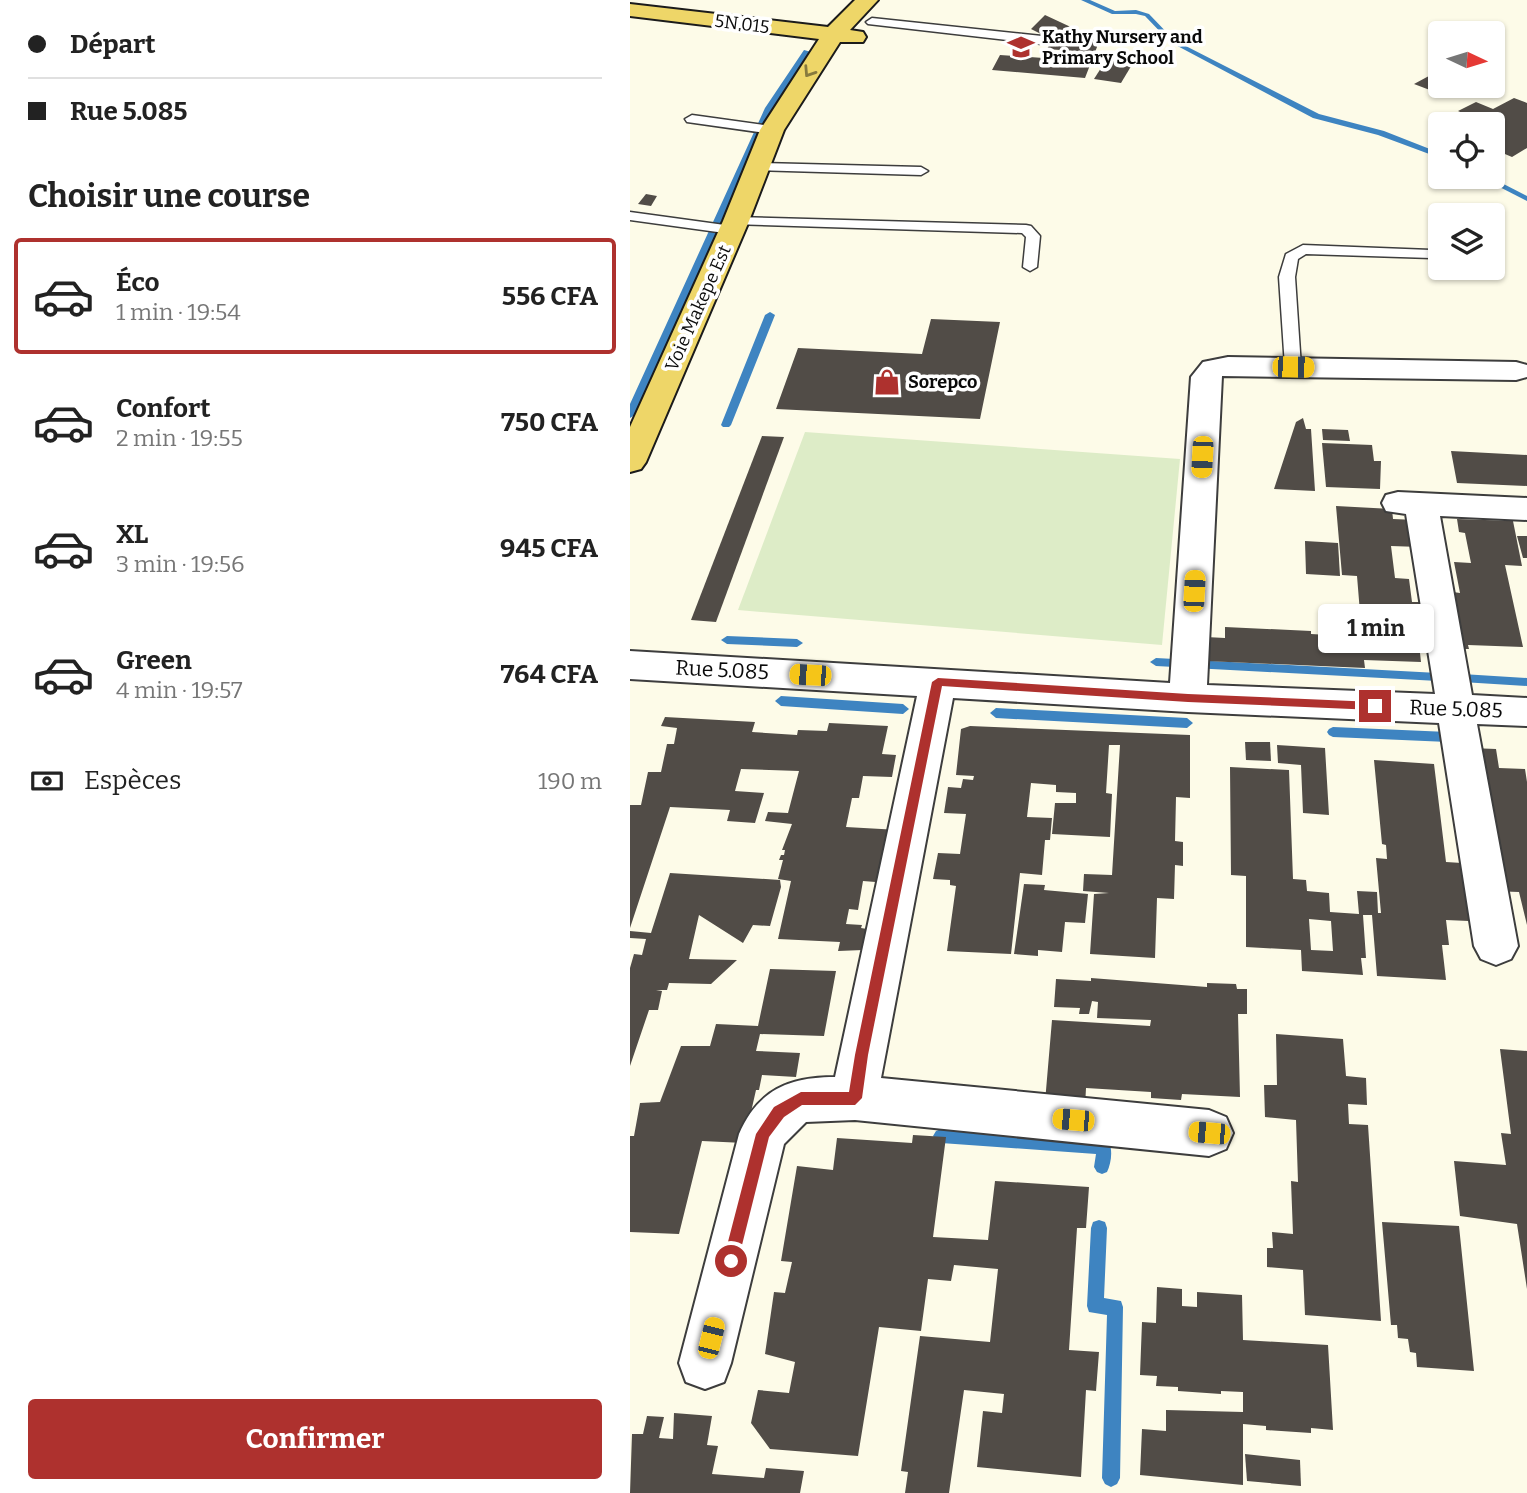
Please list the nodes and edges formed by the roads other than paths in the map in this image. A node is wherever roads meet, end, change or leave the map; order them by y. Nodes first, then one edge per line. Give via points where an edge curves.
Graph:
1 (896, 0) edge
2 (630, 10) edge
3 (870, 11) edge
4 (844, 36) junction
5 (1042, 40) dead end
6 (692, 119) dead end
7 (765, 150) junction
8 (921, 171) dead end
9 (630, 216) edge
10 (734, 225) junction
11 (1428, 254) edge
12 (1030, 267) dead end
13 (1293, 367) junction
14 (1516, 371) dead end
15 (630, 462) edge
16 (1527, 509) edge
17 (630, 665) edge
18 (938, 682) junction
19 (1188, 698) junction
20 (1455, 709) junction
21 (1527, 712) edge
22 (1496, 946) dead end
23 (855, 1098) junction
24 (1209, 1133) dead end
25 (705, 1363) dead end

1 - 3 main road, Voie Makepe Est
2 - 4 main road, 5N.015
3 - 4 main road, Voie Makepe Est
3 - 5 lane
4 -> 7 main road, Voie Makepe Est
4 - 7 main road, Voie Makepe Est via 810,112
6 - 7 lane
7 - 8 lane
7 - 10 main road, Voie Makepe Est
9 - 10 lane
10 - 12 lane via 1026,229 1033,236
10 - 15 main road, Voie Makepe Est
11 - 13 lane via 1303,249 1291,257 1287,278
13 - 14 street
13 - 19 street via 1228,366 1213,369 1206,377
16 - 20 street via 1409,504
17 - 18 street, Rue 5.085
18 - 19 street, Rue 5.085
18 - 23 street
19 - 20 street, Rue 5.085
20 - 21 street, Rue 5.085
20 - 22 street
23 - 24 street
23 - 25 street via 801,1098 779,1112 763,1134

